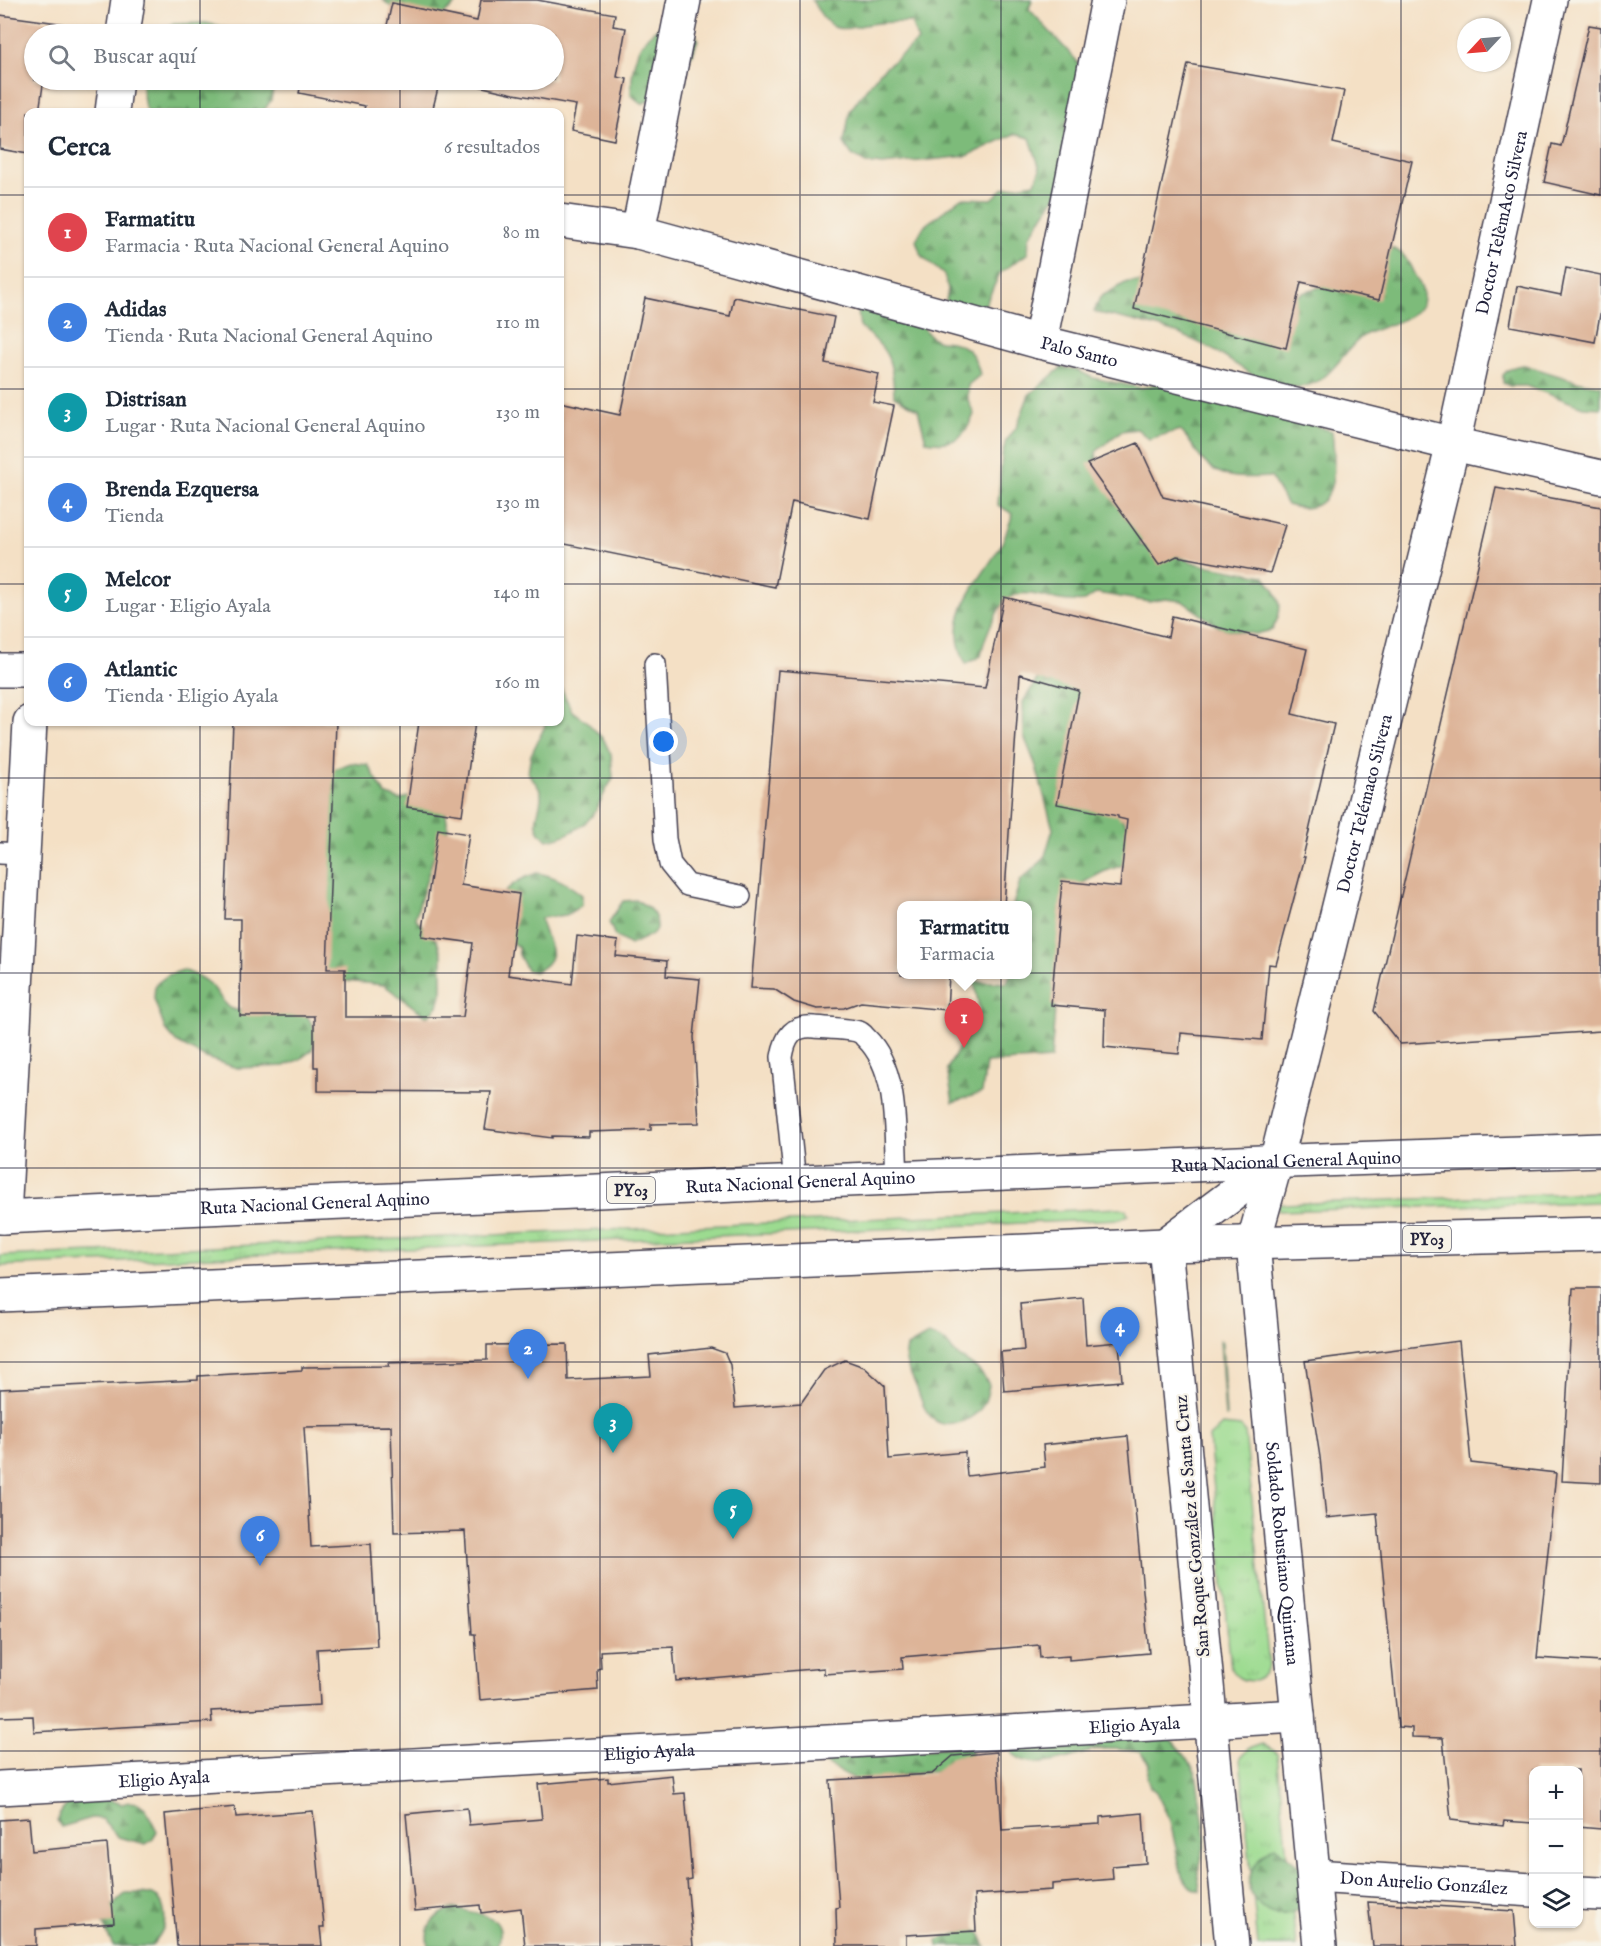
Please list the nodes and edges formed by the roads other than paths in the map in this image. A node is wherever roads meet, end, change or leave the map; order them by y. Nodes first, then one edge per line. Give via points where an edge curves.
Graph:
1 (128, 0) edge
2 (684, 0) edge
3 (1108, 0) edge
4 (1550, 0) edge
5 (124, 24) edge
6 (115, 90) edge
7 (113, 108) edge
8 (564, 222) edge
9 (638, 232) junction
10 (1040, 342) junction
11 (1453, 444) junction
12 (1601, 477) edge
13 (655, 664) dead end
14 (0, 670) edge
15 (24, 670) edge
16 (29, 726) edge
17 (11, 854) edge
18 (740, 896) dead end
19 (5, 1088) edge
20 (1601, 1150) edge
21 (1276, 1162) junction
22 (897, 1178) junction
23 (795, 1182) junction
24 (2, 1217) edge
25 (1601, 1234) edge
26 (1253, 1244) junction
27 (1165, 1245) junction
28 (0, 1295) edge
29 (1298, 1716) junction
30 (1210, 1721) junction
31 (0, 1788) edge
32 (1314, 1876) junction
33 (1529, 1890) edge
34 (1583, 1893) edge
35 (1601, 1894) edge
36 (1232, 1946) edge
37 (1320, 1946) edge

1 - 5 main road
2 - 9 main road
3 - 10 main road
4 - 11 main road, Doctor TelèmAco Silvera
6 - 7 main road
8 - 9 main road, Palo Santo
9 - 10 main road, Palo Santo
10 - 11 main road, Palo Santo
11 - 12 main road, Palo Santo
11 - 21 main road, Doctor Telémaco Silvera
13 - 18 lane via 665,839 670,864 687,885
14 - 15 main road
16 - 17 main road
17 - 19 main road
19 - 24 main road
20 - 21 main road, Ruta Nacional General Aquino / PY03
21 - 22 main road, Ruta Nacional General Aquino / PY03
21 - 26 main road, Soldado Robustiano Quintana
21 - 27 main road
22 - 23 main road, Ruta Nacional General Aquino / PY03
22 - 23 lane via 891,1085 876,1048 859,1032 810,1027 792,1031 784,1042 782,1057
23 - 24 main road, Ruta Nacional General Aquino / PY03
25 - 26 main road, PY03
26 - 27 main road, PY03
26 - 29 main road, Soldado Robustiano Quintana
27 - 28 main road, PY03
27 - 30 main road, San Roque González de Santa Cruz
29 - 30 main road, Eligio Ayala
29 - 32 main road, Soldado Robustiano Quintana
30 - 31 main road, Eligio Ayala
30 - 36 main road, San Roque González de Santa Cruz
32 - 33 main road, Don Aurelio González
32 - 37 main road, Soldado Robustiano Quintana
34 - 35 main road

